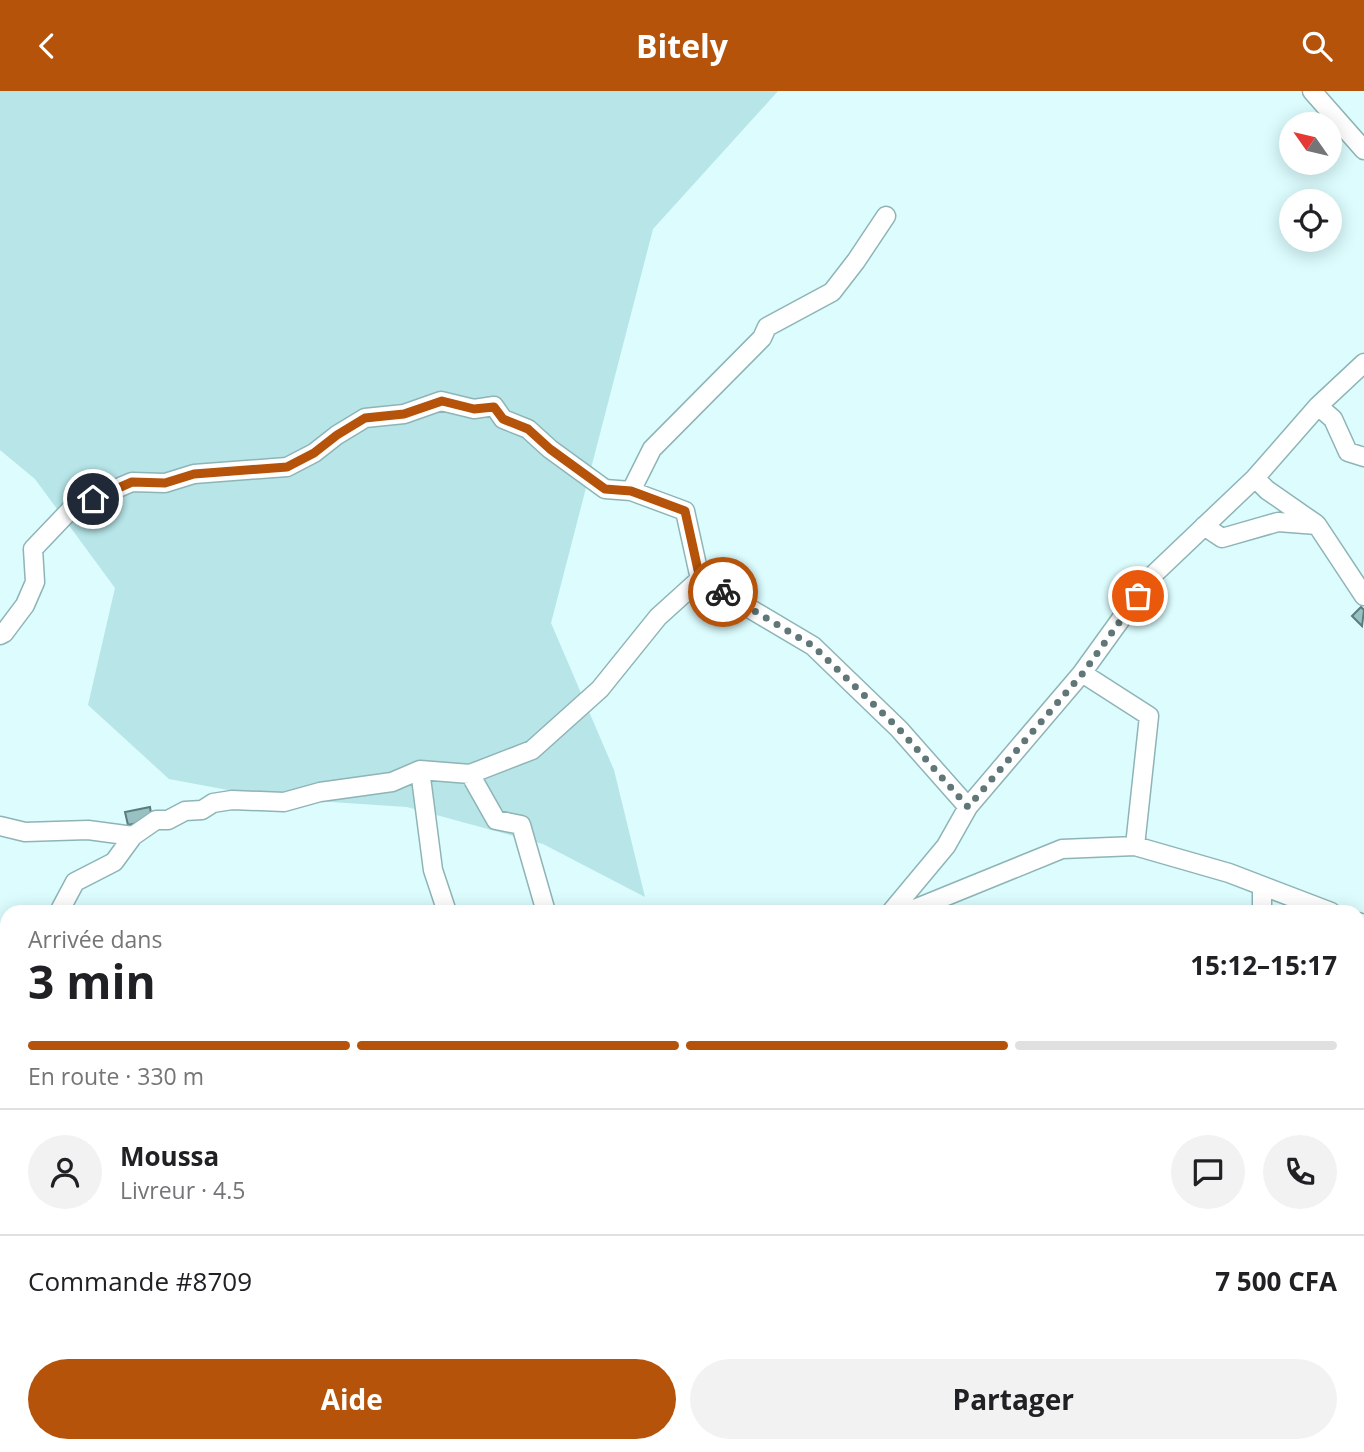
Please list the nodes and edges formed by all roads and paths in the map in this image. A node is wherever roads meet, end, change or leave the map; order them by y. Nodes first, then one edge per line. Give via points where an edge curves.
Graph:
1 (1312, 91) edge
2 (1364, 150) edge
3 (886, 216) dead end
4 (1364, 363) edge
5 (1318, 406) junction
6 (1364, 457) edge
7 (1255, 478) junction
8 (631, 491) junction
9 (1317, 525) junction
10 (1204, 526) junction
11 (700, 579) junction
12 (1364, 596) edge
13 (0, 635) edge
14 (1083, 673) junction
15 (420, 770) junction
16 (470, 773) junction
17 (968, 807) junction
18 (0, 826) edge
19 (133, 836) junction
20 (1135, 846) junction
21 (1262, 885) junction
22 (63, 905) edge
23 (445, 905) edge
24 (544, 905) edge
25 (897, 905) edge
26 (924, 905) edge
27 (1262, 905) edge
28 (1313, 905) edge

1 - 2 street
3 - 8 street via 832,292 767,327 762,338 652,449
4 - 5 street
5 - 6 street via 1334,419 1348,453
5 - 7 street
7 - 9 street
7 - 10 street
8 - 11 street via 685,511
8 - 13 street via 605,489 528,429 503,419 494,407 474,409 442,401 404,414 365,418 287,467 194,474 165,483 132,482 73,507 33,549 35,582 25,605
9 - 10 street via 1278,522 1222,538
9 - 12 street
10 - 14 street via 1152,576
11 - 16 street via 658,617 600,689 532,750
11 - 17 street via 813,646 899,729
14 - 17 street
14 - 20 street via 1149,716
15 - 16 street
15 - 19 street via 392,782 284,801 213,803 202,810 156,820
15 - 23 street via 433,870
16 - 24 street via 496,820 521,825
17 - 25 street via 946,846
18 - 19 street via 25,832 88,830
19 - 22 street via 114,862 75,882
20 - 21 street
20 - 26 street via 1062,849
21 - 27 street
21 - 28 street

